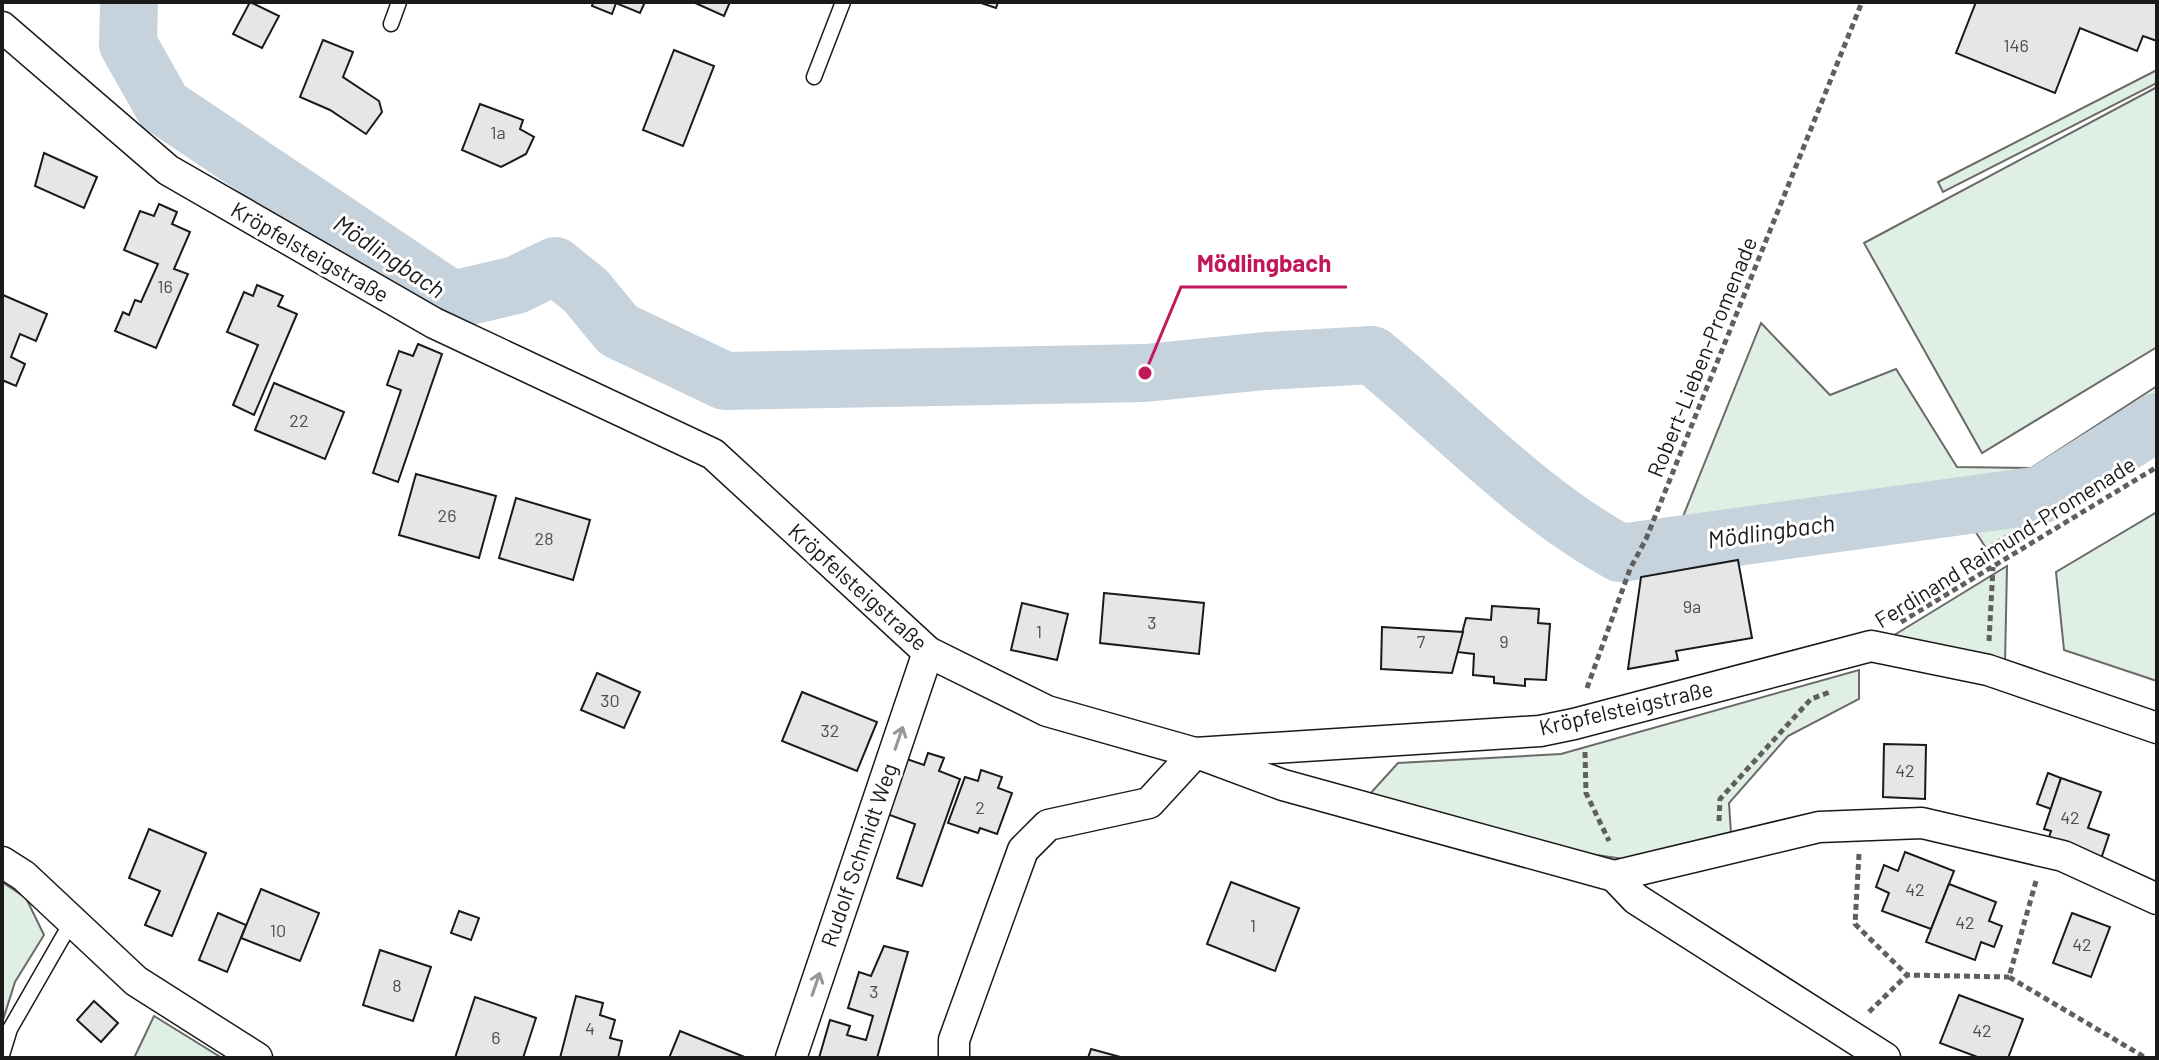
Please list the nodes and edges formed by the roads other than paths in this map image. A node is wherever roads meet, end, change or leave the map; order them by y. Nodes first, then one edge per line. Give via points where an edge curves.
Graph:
1 (399, 2) edge
2 (843, 2) edge
3 (391, 24) dead end
4 (2, 27) edge
5 (814, 77) dead end
6 (928, 652) junction
7 (2157, 728) edge
8 (1195, 753) junction
9 (2, 862) edge
10 (1614, 876) junction
11 (2157, 899) edge
12 (72, 921) junction
13 (2, 1055) edge
14 (257, 1058) edge
15 (791, 1058) edge
16 (954, 1058) edge
17 (1885, 1058) edge

1 - 3 lane
2 - 5 lane
4 - 6 street, Kröpfelsteigstraße via 168,170 434,323 713,454
6 - 8 street, Kröpfelsteigstraße via 1047,711
15 -> 6 street, Rudolf Schmidt Weg
7 - 8 street, Kröpfelsteigstraße via 1988,670 1871,646 1580,735 1540,731
8 - 10 street via 1283,785
8 - 16 street via 1149,803 1048,825 1023,850 954,1040
9 - 12 street
10 - 11 street via 1819,827 1922,823 2063,856
10 - 17 street via 1636,899
12 - 13 lane via 10,1029
12 - 14 street via 136,981

